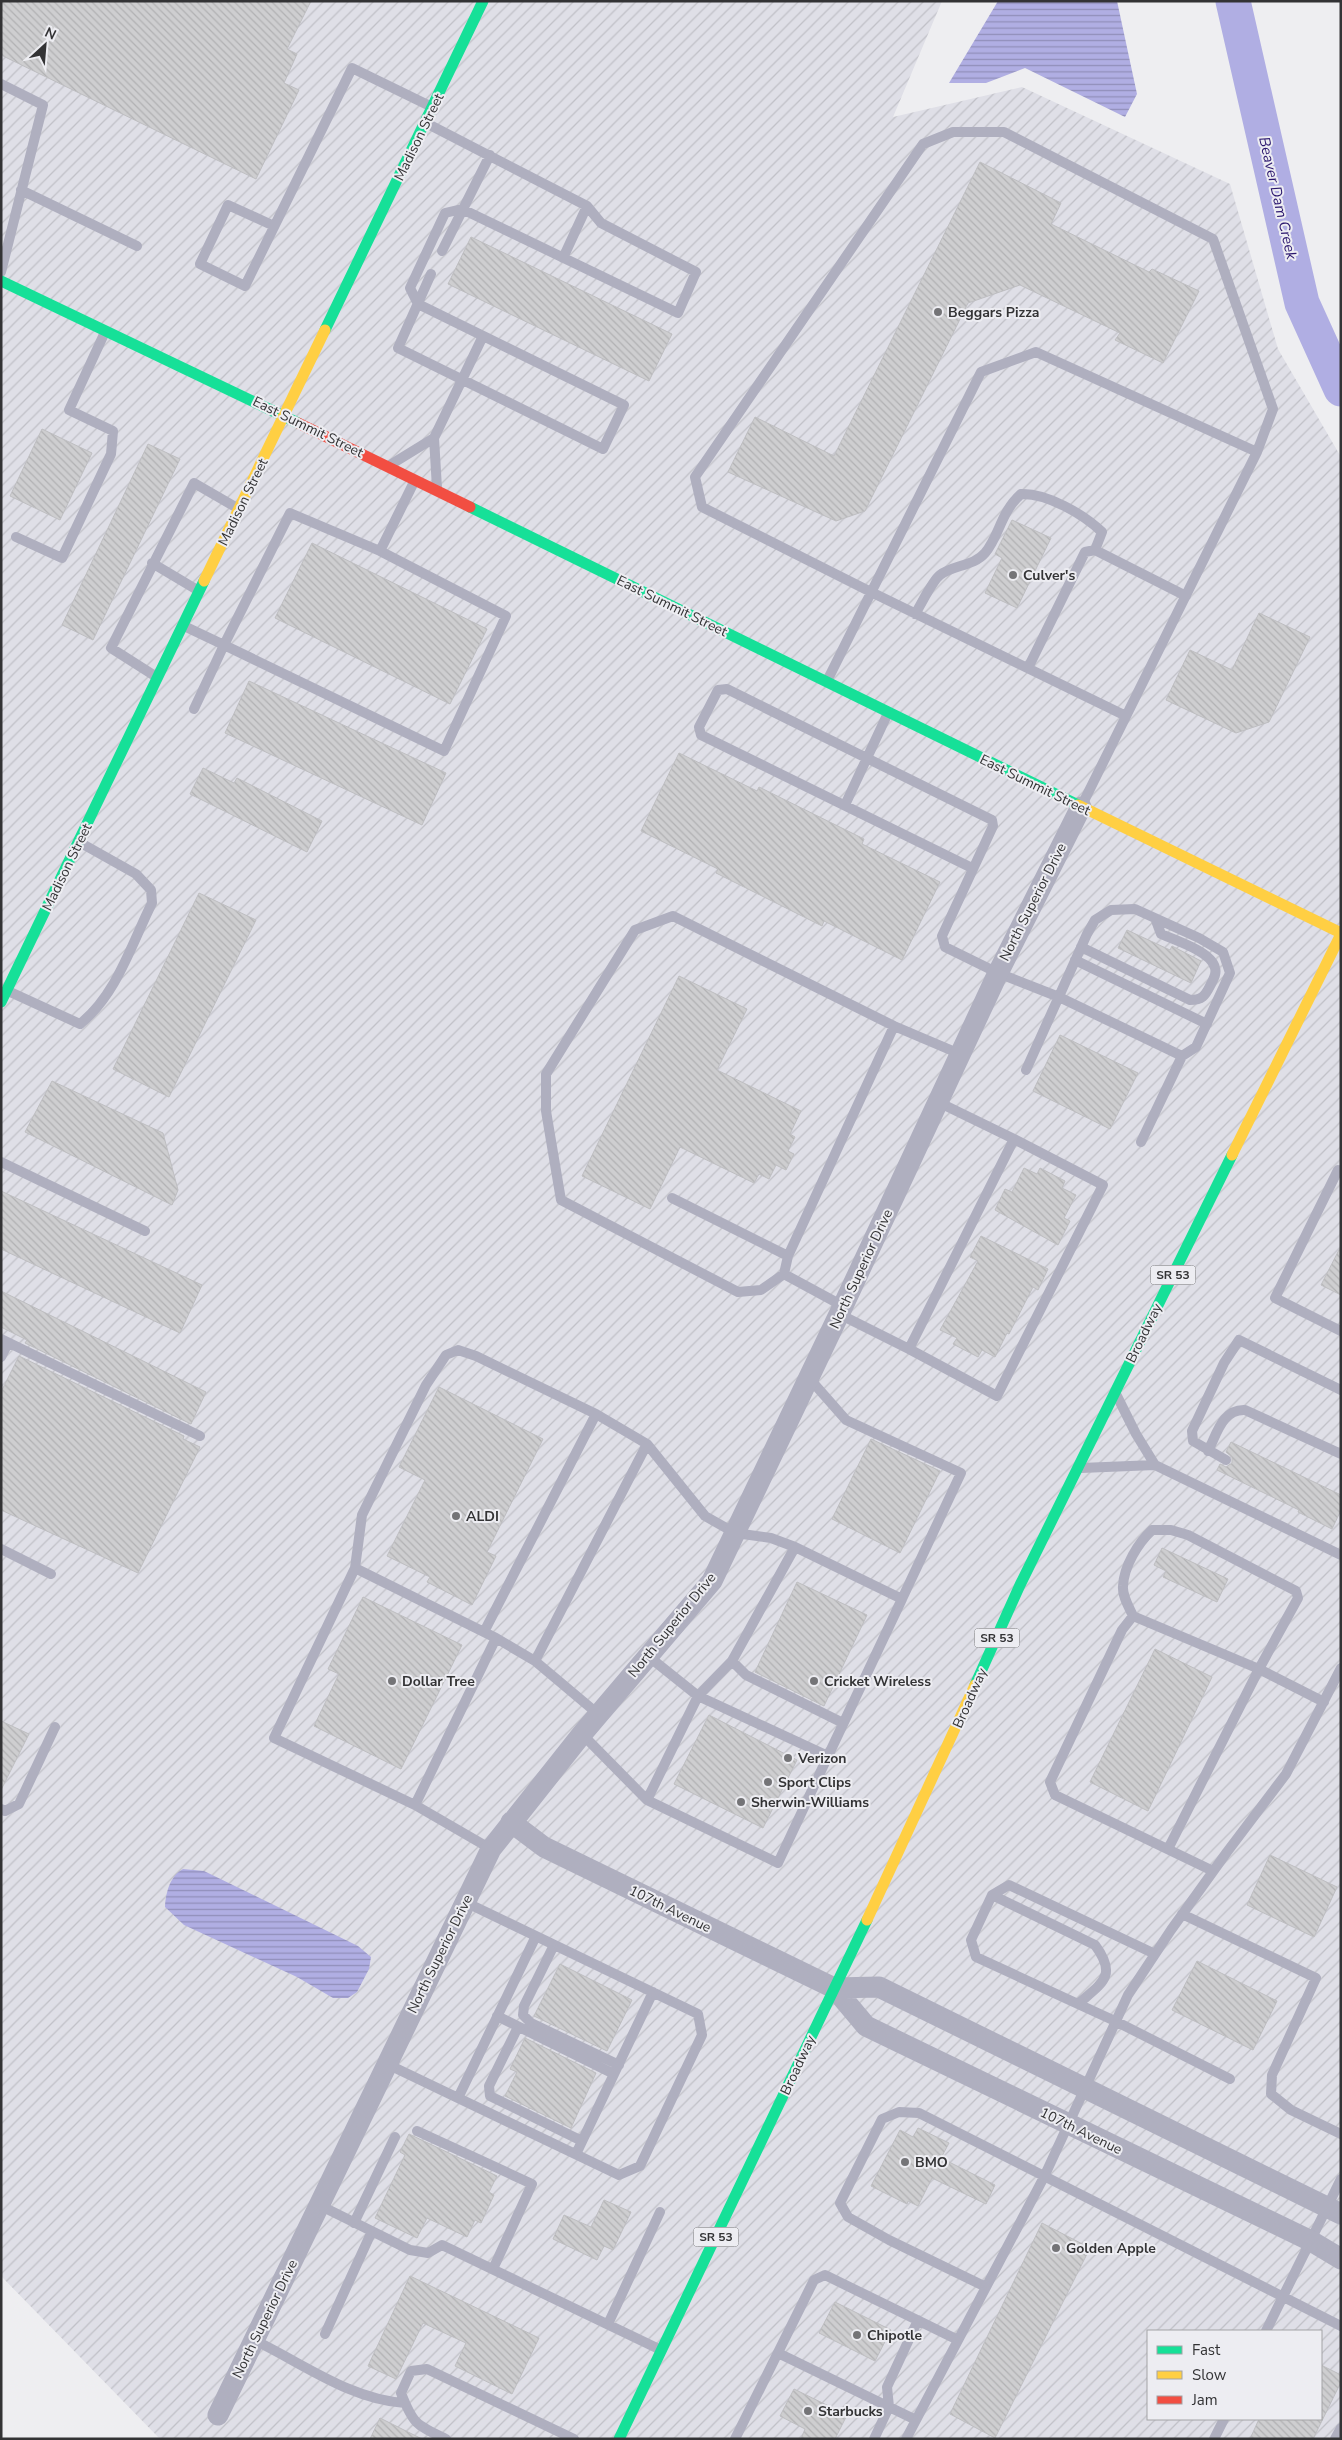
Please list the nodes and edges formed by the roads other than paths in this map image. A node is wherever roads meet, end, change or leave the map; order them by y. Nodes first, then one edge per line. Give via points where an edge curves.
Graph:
1 (483, 1) edge
2 (1, 84) edge
3 (433, 108) junction
4 (426, 123) junction
5 (490, 155) junction
6 (21, 190) junction
7 (587, 206) junction
8 (462, 208) junction
9 (274, 226) junction
10 (137, 246) dead end
11 (442, 250) dead end
12 (563, 258) junction
13 (1, 272) edge
14 (431, 274) dead end
15 (1, 281) edge
16 (418, 304) junction
17 (106, 331) junction
18 (483, 336) junction
19 (462, 380) junction
20 (285, 416) junction
21 (434, 438) junction
22 (1257, 452) junction
23 (388, 466) junction
24 (415, 480) junction
25 (437, 491) junction
26 (240, 509) junction
27 (16, 537) dead end
28 (380, 550) junction
29 (1095, 550) junction
30 (152, 563) junction
31 (200, 592) junction
32 (871, 592) junction
33 (1186, 596) junction
34 (915, 614) junction
35 (183, 626) junction
36 (224, 645) junction
37 (1028, 668) junction
38 (158, 678) junction
39 (827, 682) junction
40 (194, 709) dead end
41 (888, 712) junction
42 (1126, 716) junction
43 (867, 759) junction
44 (845, 805) junction
45 (1081, 807) junction
46 (79, 842) junction
47 (972, 868) junction
48 (1155, 918) junction
49 (1341, 933) edge
50 (1081, 947) junction
51 (1075, 960) junction
52 (998, 973) junction
53 (7, 991) junction
54 (1059, 997) junction
55 (1, 1002) edge
56 (1207, 1024) junction
57 (894, 1026) junction
58 (960, 1054) junction
59 (1182, 1056) junction
60 (1026, 1070) dead end
61 (938, 1102) junction
62 (1014, 1139) junction
63 (1141, 1142) dead end
64 (1, 1162) edge
65 (1340, 1169) edge
66 (672, 1198) dead end
67 (145, 1231) dead end
68 (788, 1256) junction
69 (784, 1274) junction
70 (841, 1310) junction
71 (1341, 1331) edge
72 (5, 1341) edge
73 (909, 1349) junction
74 (1, 1357) edge
75 (809, 1378) junction
76 (1341, 1390) edge
77 (1115, 1392) junction
78 (596, 1414) junction
79 (200, 1436) dead end
80 (647, 1444) junction
81 (1208, 1451) junction
82 (1341, 1454) edge
83 (1226, 1460) dead end
84 (1155, 1465) junction
85 (1077, 1469) junction
86 (735, 1533) junction
87 (795, 1547) junction
88 (1, 1549) edge
89 (1341, 1555) edge
90 (355, 1568) junction
91 (51, 1574) dead end
92 (902, 1599) junction
93 (1133, 1616) junction
94 (484, 1632) junction
95 (496, 1638) junction
96 (648, 1656) junction
97 (535, 1660) junction
98 (732, 1661) junction
99 (1341, 1668) edge
100 (1258, 1669) junction
101 (698, 1696) junction
102 (1324, 1702) junction
103 (598, 1714) junction
104 (843, 1724) junction
105 (55, 1727) dead end
106 (582, 1734) junction
107 (828, 1756) junction
108 (647, 1800) junction
109 (415, 1804) junction
110 (1, 1809) edge
111 (511, 1822) junction
112 (491, 1849) junction
113 (1168, 1849) junction
114 (1213, 1871) junction
115 (992, 1895) junction
116 (465, 1902) junction
117 (1182, 1914) junction
118 (536, 1936) junction
119 (554, 1945) junction
120 (1155, 1954) junction
121 (834, 1988) junction
122 (653, 1992) junction
123 (1078, 2004) junction
124 (497, 2016) junction
125 (1115, 2021) junction
126 (518, 2027) junction
127 (387, 2064) junction
128 (616, 2069) junction
129 (1230, 2079) dead end
130 (1085, 2088) junction
131 (458, 2098) junction
132 (1068, 2126) junction
133 (417, 2130) dead end
134 (1341, 2134) edge
135 (395, 2137) dead end
136 (582, 2141) junction
137 (576, 2154) junction
138 (1044, 2177) junction
139 (1341, 2179) edge
140 (319, 2205) junction
141 (1334, 2210) edge
142 (660, 2212) dead end
143 (354, 2223) junction
144 (372, 2231) junction
145 (1311, 2241) junction
146 (1341, 2259) edge
147 (493, 2269) junction
148 (986, 2287) junction
149 (1282, 2296) junction
150 (918, 2320) junction
151 (608, 2324) junction
152 (1341, 2326) edge
153 (1266, 2330) edge
154 (325, 2334) dead end
155 (254, 2340) junction
156 (958, 2340) junction
157 (662, 2350) junction
158 (778, 2353) junction
159 (405, 2403) junction
160 (889, 2407) junction
161 (218, 2415) dead end
162 (916, 2420) junction
163 (1224, 2420) edge
164 (1341, 2428) edge
165 (911, 2437) edge
166 (446, 2439) edge
167 (574, 2439) edge
168 (619, 2439) edge
169 (736, 2439) edge
170 (874, 2439) edge
171 (1214, 2439) edge
172 (1336, 2439) edge

1 - 3 street, Madison Street
2 - 6 lane via 43,105
3 - 4 street, Madison Street
3 - 9 lane via 352,68
4 - 5 lane
4 - 20 street, Madison Street
5 - 7 lane
5 - 8 lane
6 - 10 lane
6 - 13 lane
7 - 12 lane
7 - 12 lane via 601,223 696,272 678,314
8 - 11 lane
8 - 12 lane
8 - 16 lane via 445,213 410,288
9 - 9 lane via 245,286 200,264 228,205
14 - 16 lane
15 - 17 street, East Summit Street
16 - 18 lane
16 - 19 lane via 398,348
17 - 20 street, East Summit Street
17 - 27 lane via 69,410 113,431 111,454 62,558
18 - 19 lane
18 - 19 lane via 624,405 612,431 603,449
19 - 21 lane
20 - 23 street, East Summit Street
20 - 26 street, Madison Street
21 - 23 lane
21 - 25 lane
22 - 32 lane via 1036,352 981,372
22 - 32 lane via 1273,409 1213,239 1004,132 953,132 923,144 695,477 702,507
22 - 33 lane
23 - 24 street, East Summit Street
24 - 25 street, East Summit Street
24 - 28 lane
25 - 39 street, East Summit Street
26 - 30 lane via 194,483
26 - 31 street, Madison Street
28 - 36 lane via 290,513
28 - 36 lane via 506,616 444,751
29 - 33 lane
29 - 34 lane via 1102,532 1088,518 1035,494 1021,494 1009,505 985,553 975,561 938,576
29 - 37 lane via 1085,552
30 - 31 lane
30 - 38 lane via 111,648
31 - 35 street, Madison Street
32 - 34 lane
32 - 39 lane
33 - 42 lane
34 - 37 lane
35 - 36 lane
35 - 38 street, Madison Street
36 - 40 lane
37 - 42 lane
38 - 46 street, Madison Street
39 - 41 street, East Summit Street
41 - 43 lane
41 - 45 street, East Summit Street
42 - 45 lane
43 - 44 lane
43 - 44 lane via 727,689 718,690 699,727 701,735
43 - 47 lane via 992,820 993,826
44 - 47 lane
45 - 49 street, East Summit Street
45 - 52 street, North Superior Drive
46 - 53 street, Madison Street
46 - 53 lane via 136,874 151,890 152,903 109,993 80,1024
47 - 52 lane via 942,936 944,947
48 - 50 lane via 1135,909 1111,910 1095,920
48 - 50 lane via 1161,934 1210,957 1215,966 1216,974 1200,1000 1190,1000
48 - 56 lane via 1223,952 1230,973
49 - 77 street, Broadway / SR 53
50 - 51 lane
51 - 54 lane
51 - 56 lane
52 - 54 lane
52 - 58 street, North Superior Drive
53 - 55 street, Madison Street
54 - 59 lane
54 - 60 lane
56 - 59 lane via 1196,1047
57 - 58 lane
57 - 68 lane
57 - 69 lane via 674,916 635,930 546,1074 546,1111 561,1200 738,1292 762,1290
58 - 61 street, North Superior Drive
59 - 63 lane
61 - 62 lane
61 - 70 street, North Superior Drive
62 - 73 lane
62 - 73 lane via 1104,1185 997,1396
64 - 67 lane
65 - 71 lane via 1275,1298
66 - 68 lane
68 - 69 lane
69 - 70 lane
70 - 73 lane
70 - 75 street, North Superior Drive
72 - 74 lane
72 - 79 lane
75 - 86 street, North Superior Drive
75 - 92 lane via 846,1420 961,1474
76 - 81 lane via 1239,1340 1224,1363 1192,1432 1193,1441
77 - 84 lane
77 - 85 street, Broadway / SR 53
78 - 80 lane
78 - 90 lane via 476,1356 458,1350 446,1355 426,1385 362,1516
78 - 94 lane
80 - 86 lane via 705,1516
80 - 97 lane
81 - 82 lane via 1226,1416 1235,1410 1245,1410
81 - 83 lane
84 - 85 lane
84 - 89 lane
85 - 121 street, Broadway / SR 53
86 - 87 lane via 772,1538
86 - 96 street, North Superior Drive via 712,1581
87 - 92 lane
87 - 98 lane
88 - 91 lane
90 - 94 lane
90 - 109 lane via 274,1738
92 - 104 lane
93 - 100 lane
93 - 100 lane via 1122,1587 1142,1539 1152,1530 1171,1530 1188,1535 1296,1591 1295,1605
93 - 113 lane via 1122,1630 1050,1782 1055,1795
94 - 95 lane
95 - 97 lane
95 - 109 lane
96 - 101 lane
96 - 103 street, North Superior Drive
97 - 103 lane
98 - 101 lane
98 - 104 lane via 746,1675
99 - 102 lane
100 - 102 lane
100 - 113 lane
101 - 107 lane
101 - 108 lane
102 - 114 lane via 1286,1774
103 - 106 street, North Superior Drive
104 - 107 lane
105 - 110 lane via 19,1804 5,1811
106 - 108 lane
106 - 111 street, North Superior Drive
107 - 108 lane via 778,1863
109 - 112 lane
111 - 112 street, North Superior Drive
111 - 121 street, 107th Avenue via 544,1847
112 - 116 street, North Superior Drive
113 - 114 lane
114 - 117 lane
115 - 120 lane via 1009,1885
115 - 123 lane via 971,1940 976,1957
115 - 123 lane via 1095,1945 1106,1960 1107,1971 1099,1986
116 - 118 lane
116 - 127 street, North Superior Drive
117 - 120 lane
117 - 134 lane via 1316,1978 1272,2076 1271,2094 1291,2110
118 - 119 lane
118 - 124 lane
119 - 122 lane
119 - 128 lane via 524,2006 523,2015 531,2024
120 - 125 lane
121 - 130 street, 107th Avenue via 879,1988
121 - 132 street, 107th Avenue via 866,2026
121 - 157 street, Broadway / SR 53
122 - 128 lane
122 - 137 lane via 698,2014 702,2035 640,2166 619,2175
123 - 125 lane
124 - 126 lane
124 - 131 lane
125 - 129 lane
125 - 130 lane
126 - 128 lane
126 - 136 lane via 489,2086 490,2096
127 - 131 lane
127 - 140 street, North Superior Drive
128 - 136 lane
130 - 132 lane
130 - 141 street, 107th Avenue
131 - 137 lane
132 - 138 lane
132 - 145 street, 107th Avenue
133 - 147 lane via 532,2184
135 - 143 lane
136 - 137 lane
138 - 148 lane
138 - 148 lane via 951,2128 912,2112 899,2112 882,2119 840,2203 848,2217
138 - 149 lane
139 - 141 lane
140 - 143 lane
140 - 155 street, North Superior Drive
141 - 145 lane
142 - 151 lane
143 - 144 lane
144 - 147 lane via 410,2250 428,2253 442,2245
144 - 154 lane
145 - 146 street, 107th Avenue
145 - 149 lane
147 - 151 lane
148 - 156 lane
149 - 152 lane
149 - 153 lane
150 - 156 lane
150 - 158 lane via 825,2275 814,2280
150 - 160 lane via 886,2387
151 - 157 lane
155 - 159 lane via 349,2390 387,2402
155 - 161 street, North Superior Drive
156 - 162 lane
157 - 168 street, Broadway / SR 53
158 - 160 lane
158 - 169 lane
159 - 166 lane via 414,2422
159 - 167 lane via 401,2393 411,2371 427,2369
160 - 162 lane
160 - 170 lane
162 - 165 lane
163 - 171 lane
164 - 172 lane

